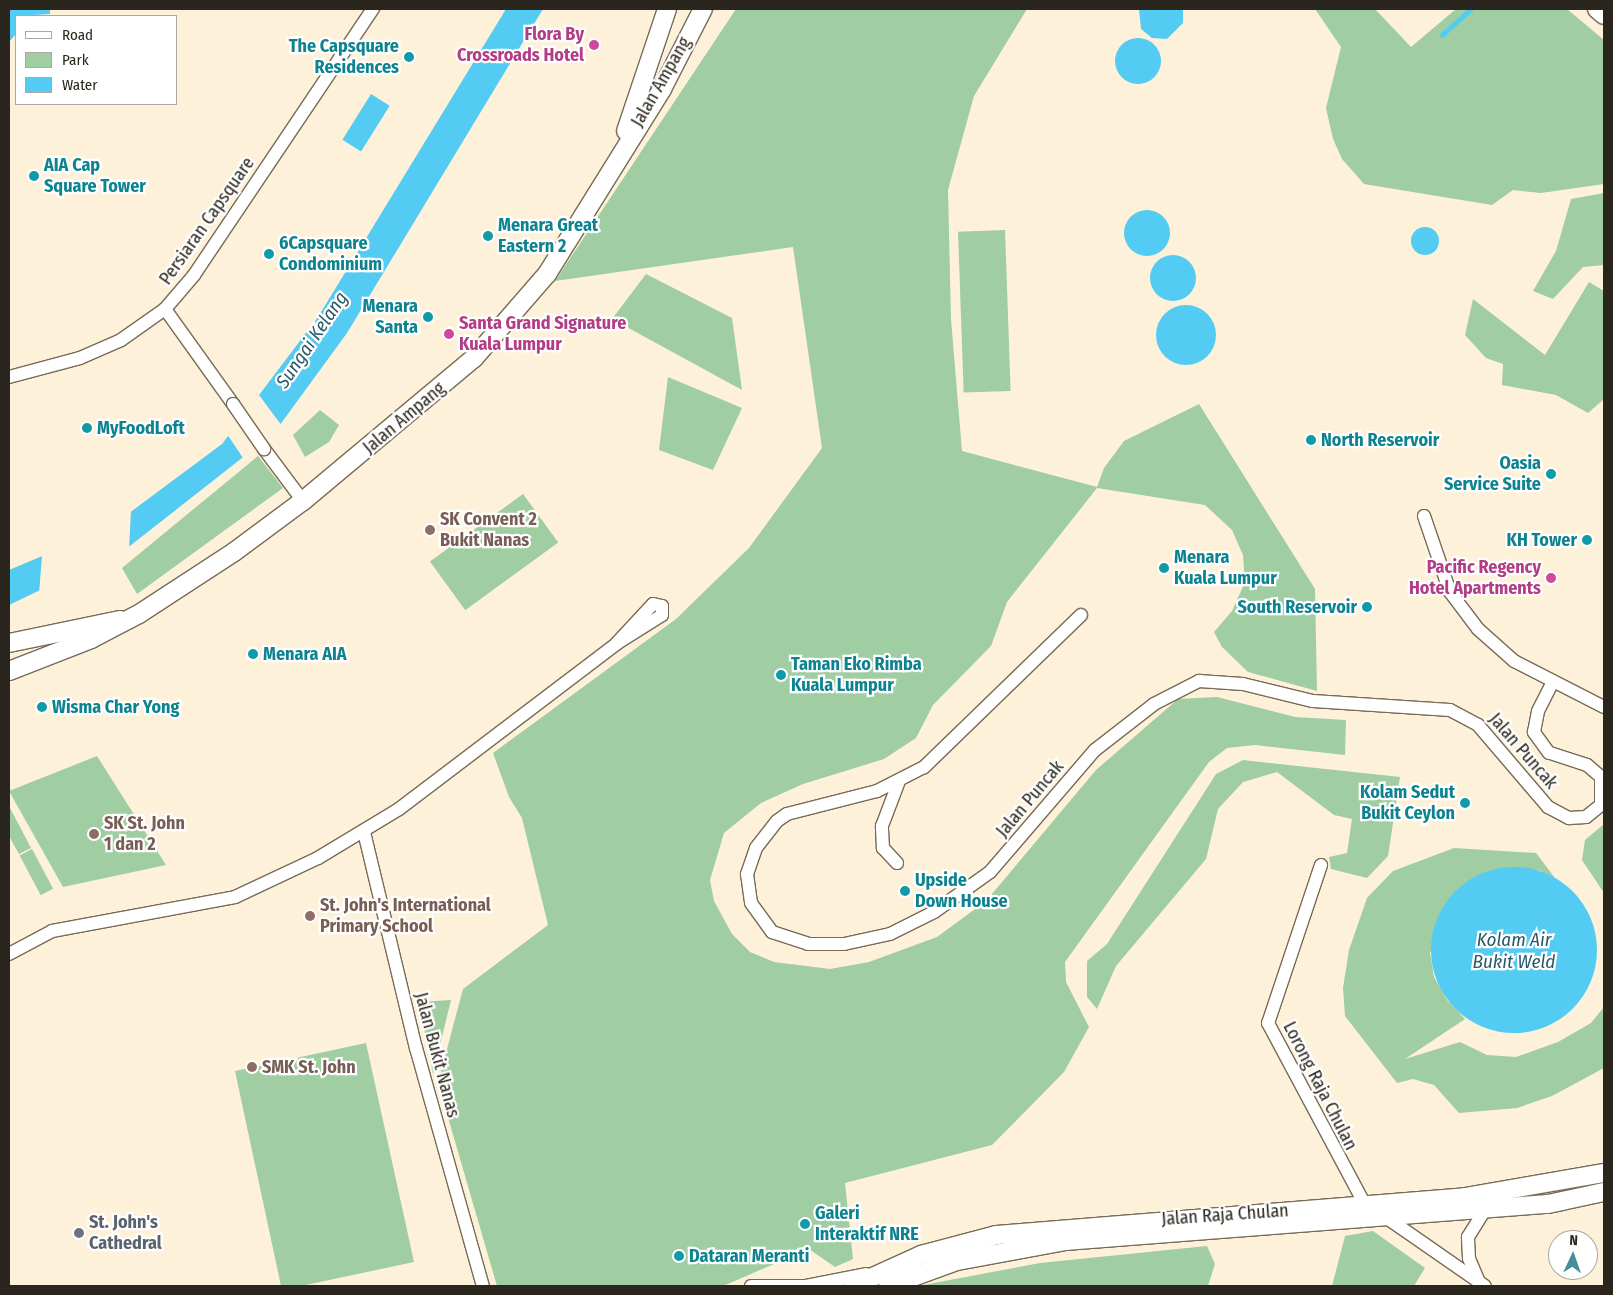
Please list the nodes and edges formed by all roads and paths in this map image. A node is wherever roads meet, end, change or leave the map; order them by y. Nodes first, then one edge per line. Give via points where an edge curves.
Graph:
1 (373, 9) edge
2 (667, 9) edge
3 (703, 9) edge
4 (1597, 9) edge
5 (1604, 14) edge
6 (618, 155) junction
7 (165, 309) junction
8 (9, 377) edge
9 (304, 501) junction
10 (1424, 516) dead end
11 (1081, 615) dead end
12 (128, 619) junction
13 (9, 643) edge
14 (616, 644) dead end
15 (9, 671) edge
16 (1552, 684) junction
17 (1604, 707) edge
18 (899, 781) junction
19 (364, 832) junction
20 (897, 863) dead end
21 (1321, 865) dead end
22 (9, 954) edge
23 (1604, 1173) edge
24 (1604, 1192) edge
25 (1365, 1205) junction
26 (1485, 1210) junction
27 (1387, 1218) junction
28 (887, 1268) junction
29 (1481, 1284) edge
30 (768, 1285) edge
31 (483, 1286) edge
32 (751, 1286) edge
33 (854, 1286) edge
34 (888, 1286) edge

1 - 7 street, Persiaran Capsquare via 194,275
2 - 6 main road, Jalan Ampang
3 - 6 main road, Jalan Ampang via 662,89
4 - 5 main road
6 - 9 main road, Jalan Ampang via 547,274 474,358
7 - 8 street, Persiaran Capsquare via 105,348
7 - 9 street, bridge
9 - 12 main road, Jalan Ampang via 188,583
10 - 16 street via 1441,572 1466,615 1501,651
11 - 18 street, Jalan Puncak via 924,767
12 - 13 main road, Jalan Ampang via 96,622
12 - 15 main road, Jalan Ampang
14 - 19 street
16 - 17 street
16 - 18 street, Jalan Puncak via 1538,711 1534,732 1549,754 1587,765 1601,777 1601,805 1586,817 1569,818 1548,806 1478,725 1450,710 1313,701 1231,682 1189,683 1095,750 990,872 934,912 890,934 826,945 795,942 772,932 751,903 750,861 777,821
18 - 20 street via 882,826 883,848
19 - 22 street via 248,893 52,931
19 - 31 street, Jalan Bukit Nanas via 416,1048
21 - 25 street, Lorong Raja Chulan via 1268,1023
23 - 25 main road, Jalan Raja Chulan via 1465,1197
24 - 26 main road, Jalan Raja Chulan via 1548,1204
25 - 28 main road, Jalan Raja Chulan via 996,1235
26 - 27 main road, Jalan Raja Chulan
26 - 29 street via 1468,1237 1469,1258
27 - 29 street
27 - 34 main road, Jalan Raja Chulan via 1031,1246 957,1261
28 - 30 street via 826,1284
28 - 33 main road, Jalan Raja Chulan
30 - 32 street

